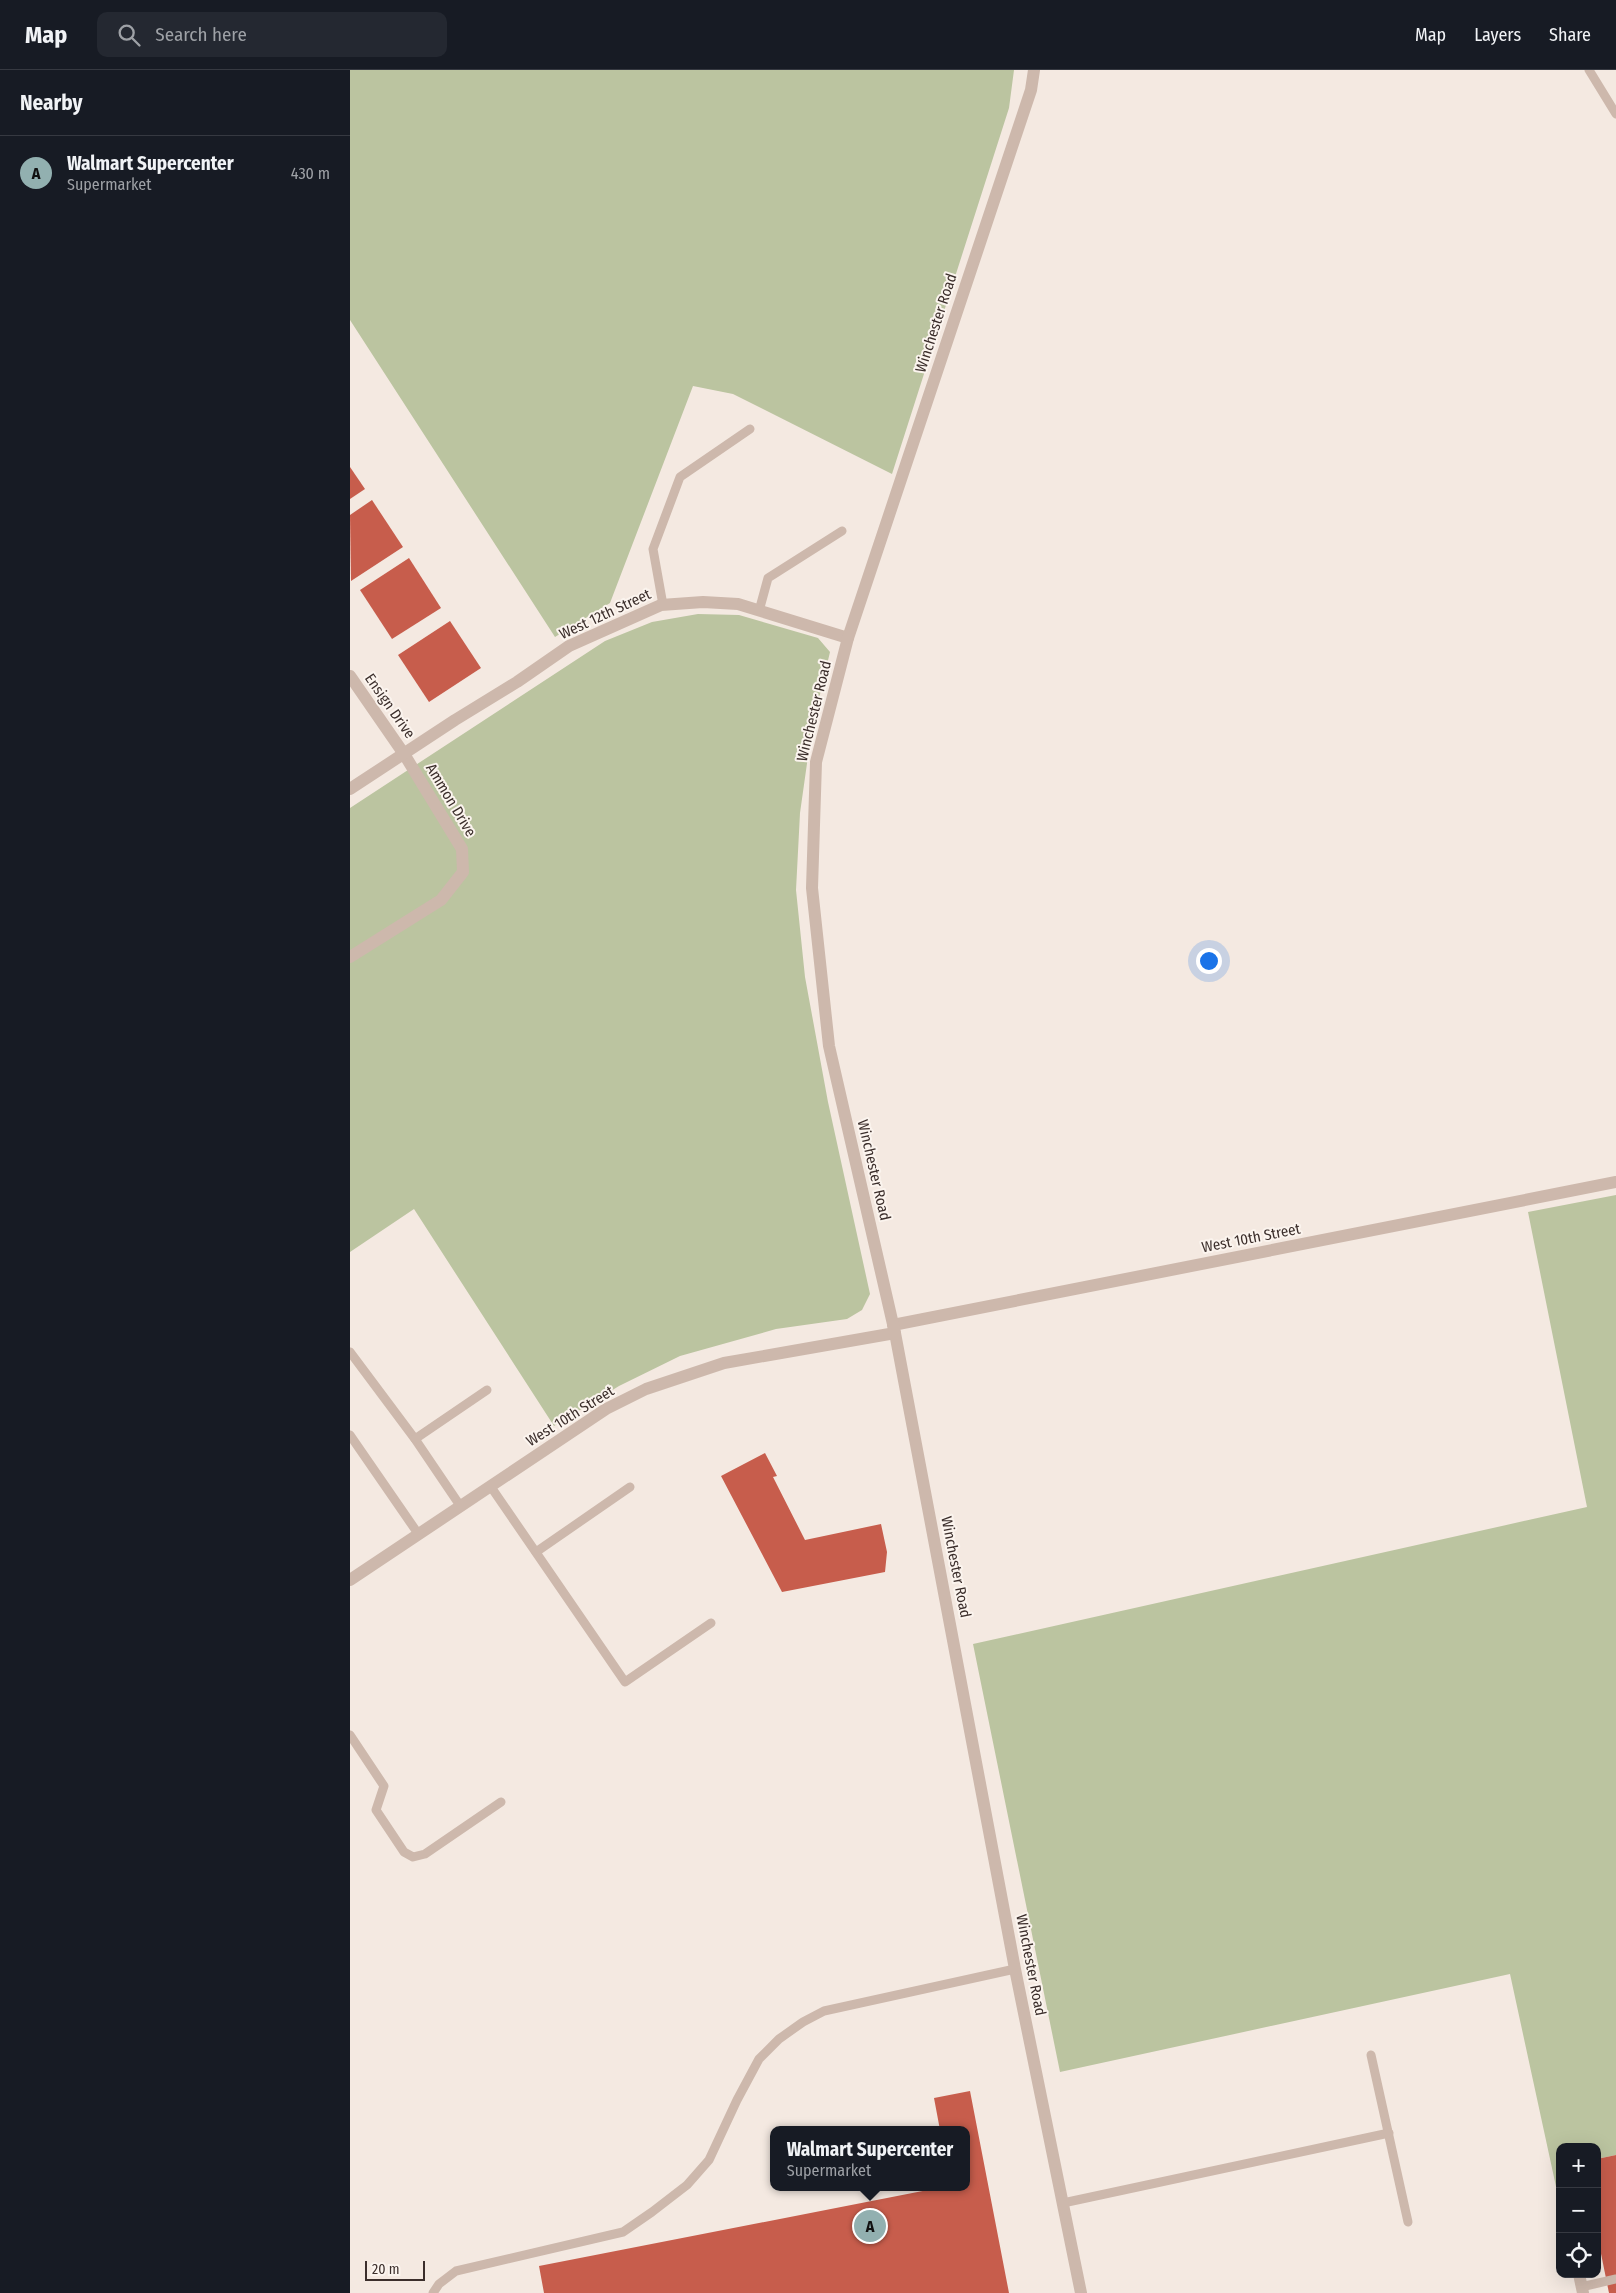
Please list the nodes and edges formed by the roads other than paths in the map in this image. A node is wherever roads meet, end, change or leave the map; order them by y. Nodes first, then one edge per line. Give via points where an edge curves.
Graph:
1 (1034, 70) edge
2 (1589, 70) edge
3 (1616, 114) edge
4 (750, 429) dead end
5 (842, 532) dead end
6 (664, 605) junction
7 (759, 611) junction
8 (848, 638) junction
9 (350, 676) edge
10 (404, 754) junction
11 (350, 789) edge
12 (350, 957) edge
13 (1616, 1182) edge
14 (894, 1329) junction
15 (350, 1352) edge
16 (487, 1390) dead end
17 (350, 1435) edge
18 (415, 1439) junction
19 (491, 1487) junction
20 (630, 1487) dead end
21 (462, 1507) junction
22 (419, 1535) junction
23 (536, 1552) junction
24 (350, 1580) edge
25 (711, 1623) dead end
26 (350, 1735) edge
27 (501, 1802) dead end
28 (1015, 1969) junction
29 (1371, 2055) dead end
30 (1389, 2133) junction
31 (1063, 2203) junction
32 (1408, 2222) dead end
33 (1616, 2279) edge
34 (1581, 2285) edge
35 (434, 2293) edge
36 (1081, 2293) edge

1 - 8 street, Winchester Road via 1031,90
2 - 3 lane
4 - 6 lane via 680,477 653,549
5 - 7 lane via 768,578
6 - 7 street, West 12th Street via 709,602 738,604
6 - 10 street, West 12th Street via 569,646
7 - 8 street, West 12th Street
8 - 14 street, Winchester Road via 816,762 812,888 829,1046
9 - 10 street, Ensign Drive
10 - 11 street, West 12th Street
10 - 12 street, Ammon Drive via 462,849 464,872 441,900
13 - 14 street, West 10th Street
14 - 19 street, West 10th Street via 724,1363 646,1389 606,1409
14 - 28 street, Winchester Road
15 - 18 lane
16 - 18 lane
17 - 22 lane
18 - 21 lane
19 - 21 street, West 10th Street
19 - 23 lane
20 - 23 lane
21 - 22 street, West 10th Street
22 - 24 street, West 10th Street
23 - 25 lane via 625,1682
26 - 27 lane via 384,1786 376,1810 404,1852 413,1857 425,1854
28 - 31 street, Winchester Road
28 - 35 lane via 824,2012 803,2022 778,2039 759,2059 709,2160 687,2185 652,2212 623,2232 456,2271 439,2284
29 - 30 lane
30 - 31 lane
30 - 32 lane
31 - 36 street, Winchester Road
33 - 34 lane

